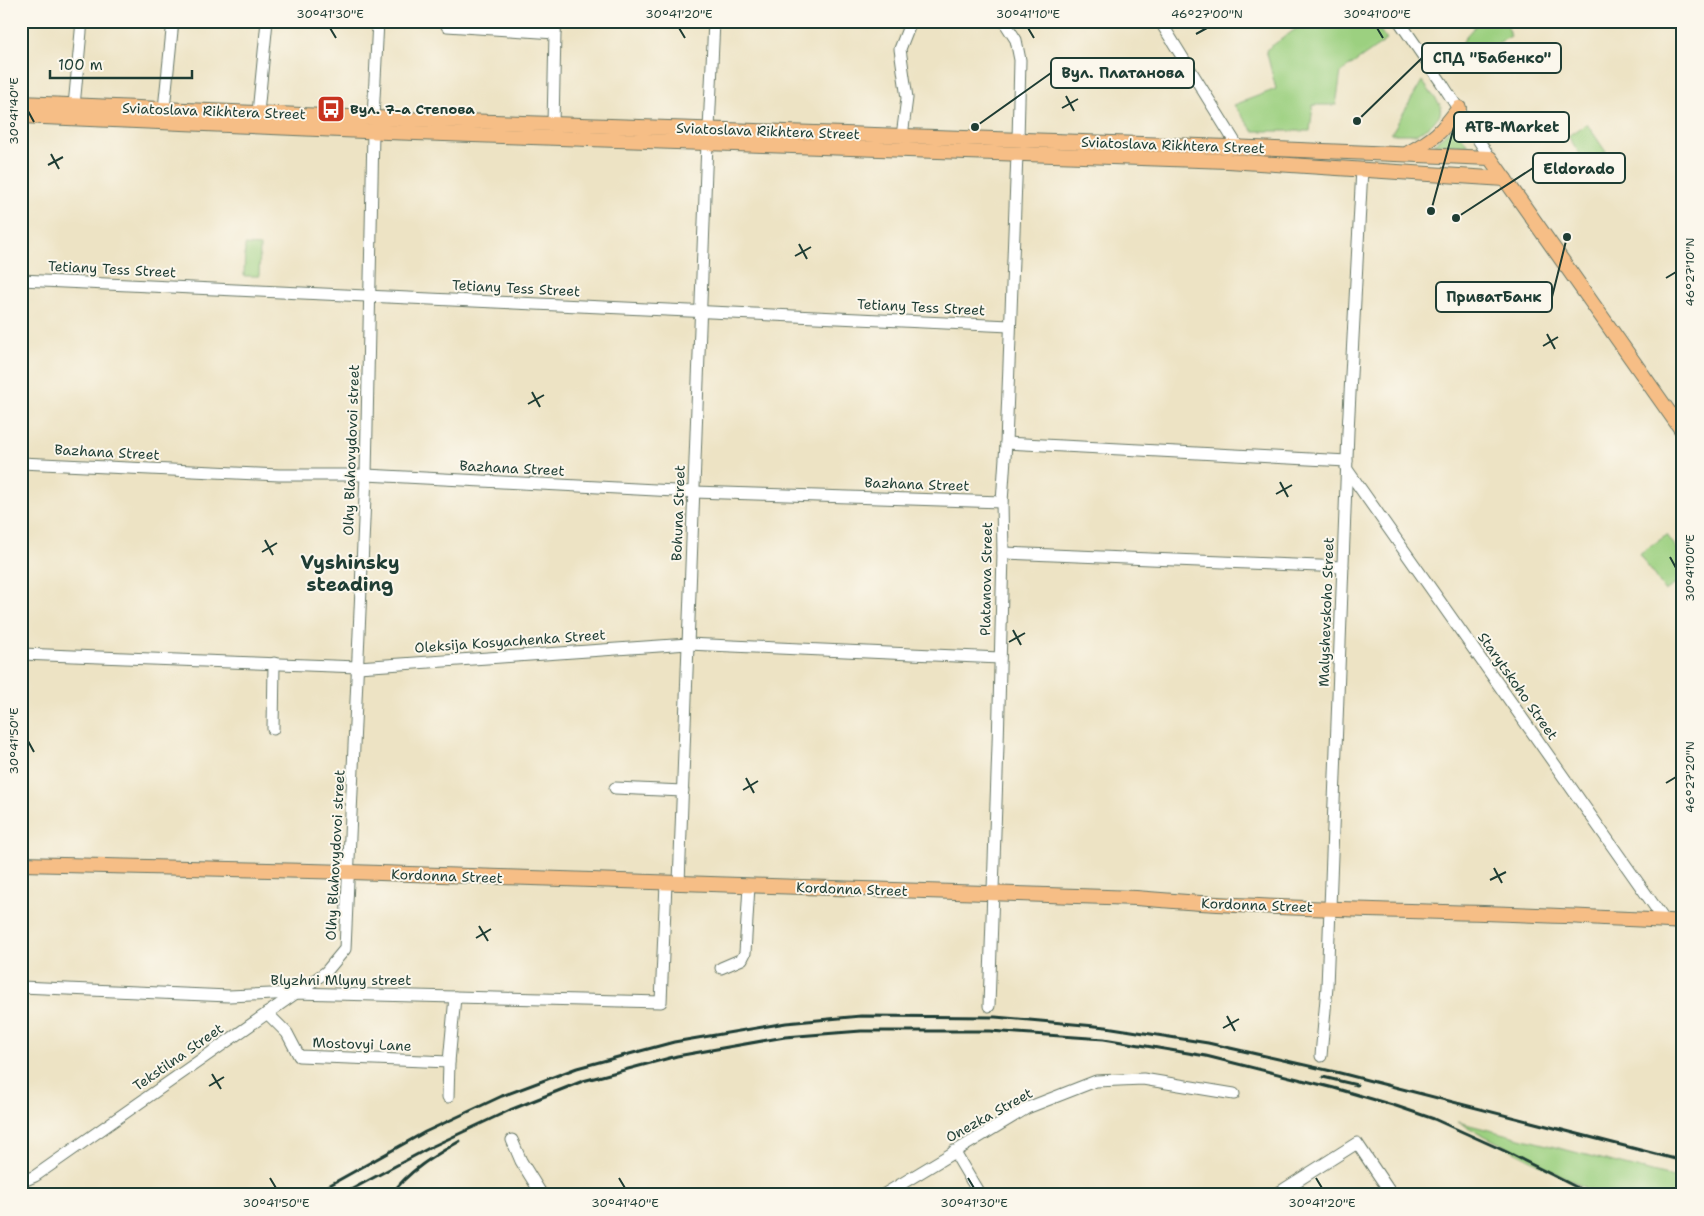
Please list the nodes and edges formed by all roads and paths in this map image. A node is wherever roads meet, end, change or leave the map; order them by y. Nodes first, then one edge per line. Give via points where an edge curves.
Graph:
1 (82, 21) edge
2 (173, 21) edge
3 (267, 21) edge
4 (378, 21) edge
5 (714, 21) edge
6 (911, 21) edge
7 (1160, 21) edge
8 (1399, 21) edge
9 (447, 26) dead end
10 (1007, 26) dead end
11 (555, 27) edge
12 (21, 103) edge
13 (74, 106) junction
14 (1459, 108) junction
15 (164, 109) junction
16 (258, 113) junction
17 (21, 116) edge
18 (553, 124) junction
19 (373, 125) junction
20 (708, 136) junction
21 (902, 136) junction
22 (1018, 147) junction
23 (1238, 147) junction
24 (1407, 154) junction
25 (1490, 158) junction
26 (1362, 169) junction
27 (1505, 179) junction
28 (21, 280) edge
29 (370, 296) junction
30 (700, 311) junction
31 (1010, 326) junction
32 (1683, 432) edge
33 (1006, 443) junction
34 (21, 463) edge
35 (1346, 465) junction
36 (366, 475) junction
37 (694, 492) junction
38 (1002, 502) junction
39 (1003, 553) junction
40 (1343, 567) junction
41 (688, 644) junction
42 (21, 654) edge
43 (1000, 658) junction
44 (274, 663) junction
45 (358, 666) junction
46 (273, 729) dead end
47 (615, 788) dead end
48 (683, 791) junction
49 (21, 864) edge
50 (350, 872) junction
51 (672, 883) junction
52 (749, 886) junction
53 (993, 893) junction
54 (1331, 908) junction
55 (1665, 921) junction
56 (1683, 922) edge
57 (345, 949) joint
58 (721, 968) dead end
59 (21, 987) edge
60 (294, 993) junction
61 (455, 997) junction
62 (661, 1002) joint
63 (989, 1006) dead end
64 (267, 1013) junction
65 (1321, 1056) dead end
66 (449, 1062) junction
67 (1234, 1094) dead end
68 (448, 1096) dead end
69 (512, 1140) dead end
70 (954, 1151) junction
71 (21, 1182) edge
72 (542, 1195) edge
73 (883, 1195) edge
74 (980, 1195) edge
75 (1275, 1195) edge
76 (1392, 1195) edge

1 - 13 street
2 - 15 street
3 - 16 street
4 - 19 street, Olhy Blahovydovoi street
5 - 20 street, Bohuna Street
6 - 21 street via 900,49 907,98
7 - 23 street
8 - 14 street
9 - 11 street
10 - 22 street, Platanova Street via 1016,40 1020,60
11 - 18 street
12 - 13 main road, Sviatoslava Rikhtera Street
13 - 15 main road, Sviatoslava Rikhtera Street
14 - 24 main road via 1441,132
14 - 25 street
15 - 16 main road, Sviatoslava Rikhtera Street
16 - 19 main road, Sviatoslava Rikhtera Street
17 - 19 main road, Sviatoslava Rikhtera Street
18 - 19 main road, Sviatoslava Rikhtera Street
18 - 20 main road, Sviatoslava Rikhtera Street
19 - 20 main road, Sviatoslava Rikhtera Street
19 - 29 street, Olhy Blahovydovoi street
20 - 21 main road, Sviatoslava Rikhtera Street
20 - 22 main road, Sviatoslava Rikhtera Street
20 - 30 street, Bohuna Street
21 - 22 main road, Sviatoslava Rikhtera Street
22 - 23 main road, Sviatoslava Rikhtera Street
22 - 26 main road, Sviatoslava Rikhtera Street
22 - 31 street, Platanova Street
23 - 24 main road, Sviatoslava Rikhtera Street
24 - 25 main road, Sviatoslava Rikhtera Street
25 - 27 main road
26 - 27 main road, Sviatoslava Rikhtera Street
26 - 35 street, Malyshevskoho Street
27 - 32 main road
28 - 29 street, Tetiany Tess Street
29 - 30 street, Tetiany Tess Street
29 - 36 street, Olhy Blahovydovoi street
30 - 31 street, Tetiany Tess Street
30 - 37 street, Bohuna Street
31 - 33 street, Platanova Street
33 - 35 street
33 - 38 street, Platanova Street
34 - 36 street, Bazhana Street via 279,475
35 - 40 street, Malyshevskoho Street
35 - 55 street, Starytskoho Street
36 - 37 street, Bazhana Street
36 - 45 street, Olhy Blahovydovoi street
37 - 38 street, Bazhana Street
37 - 41 street, Bohuna Street
38 - 39 street, Platanova Street
39 - 40 street
39 - 43 street, Platanova Street
40 - 54 street, Malyshevskoho Street
41 - 43 street, Oleksija Kosyachenka Street
41 - 45 street, Oleksija Kosyachenka Street
41 - 48 street, Bohuna Street
42 - 44 street, Oleksija Kosyachenka Street
43 - 53 street, Platanova Street
44 - 45 street, Oleksija Kosyachenka Street
44 - 46 street
45 - 50 street, Olhy Blahovydovoi street
47 - 48 street
48 - 51 street, Bohuna Street
49 - 50 main road, Kordonna Street
50 - 51 main road, Kordonna Street
50 - 57 street, Olhy Blahovydovoi street
51 - 52 main road, Kordonna Street
51 - 62 street, Bohuna Street
52 - 53 main road, Kordonna Street
52 - 58 street via 746,953 742,959
53 - 54 main road, Kordonna Street
53 - 63 street, Platanova Street
54 - 55 main road, Kordonna Street
54 - 65 street, Malyshevskoho Street
55 - 56 main road, Kordonna Street
57 - 60 street, Tekstilna Street via 326,972
59 - 60 street, Blyzhni Mlyny street via 229,996
60 - 61 street, Blyzhni Mlyny street
60 - 64 street, Tekstilna Street
61 - 62 street, Blyzhni Mlyny street
61 - 66 street
64 - 66 street, Mostovyi Lane via 287,1033 299,1056
64 - 71 street, Tekstilna Street via 35,1176
66 - 68 street
67 - 70 street, Onezka Street via 1142,1078 1096,1081 1027,1108
69 - 72 street
70 - 73 street, Onezka Street
70 - 74 street
75 - 76 street via 1357,1143

